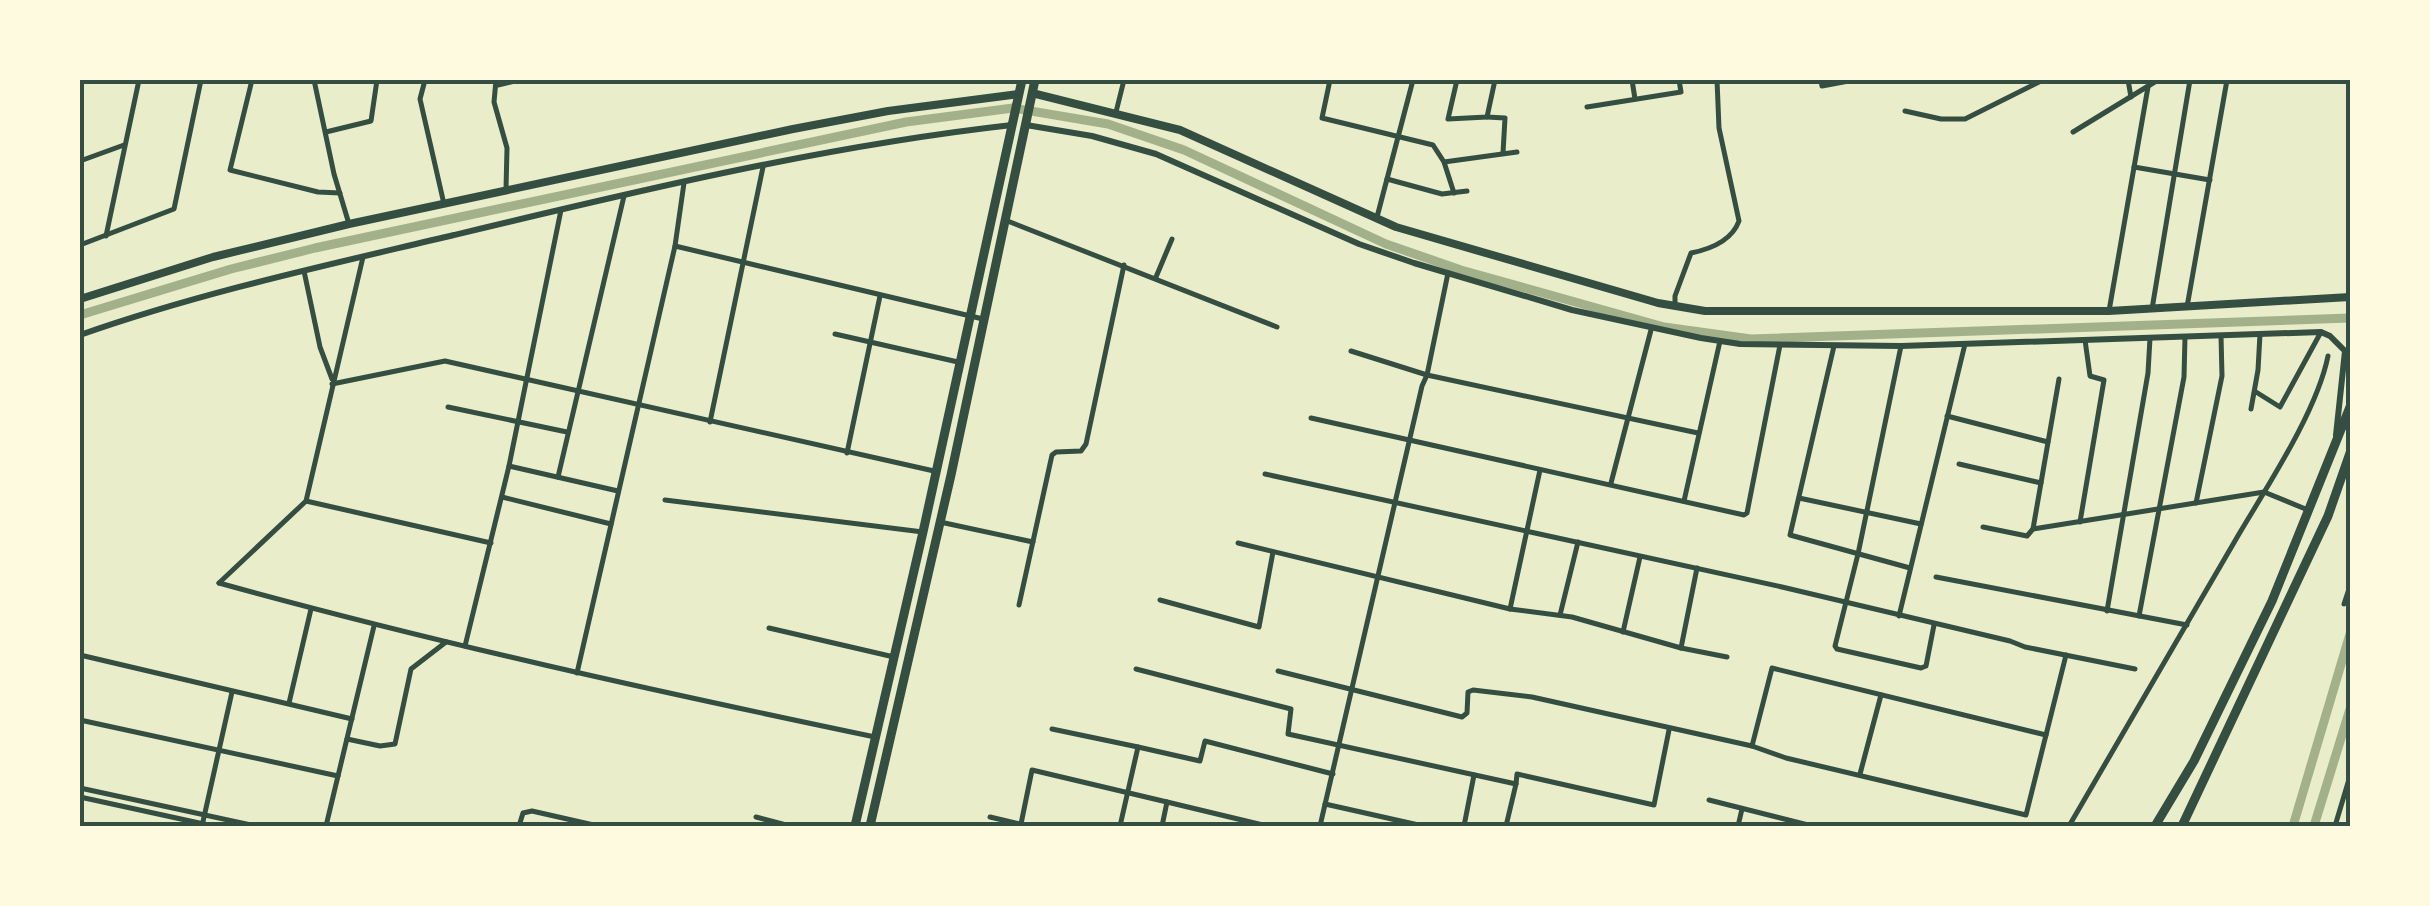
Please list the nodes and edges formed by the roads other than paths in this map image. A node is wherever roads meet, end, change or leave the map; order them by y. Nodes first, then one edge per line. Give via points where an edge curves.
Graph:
1 (139, 80) edge
2 (201, 80) edge
3 (252, 80) edge
4 (314, 80) edge
5 (377, 80) edge
6 (425, 80) edge
7 (519, 80) edge
8 (1022, 80) edge
9 (1035, 80) edge
10 (1124, 80) edge
11 (1330, 80) edge
12 (1412, 80) edge
13 (1457, 80) edge
14 (1495, 80) edge
15 (1632, 80) edge
16 (1679, 80) edge
17 (1717, 80) edge
18 (1822, 80) edge
19 (1854, 80) edge
20 (2043, 80) edge
21 (2128, 80) edge
22 (2158, 80) edge
23 (2190, 80) edge
24 (2227, 80) edge
25 (496, 82) edge
26 (2148, 88) junction
27 (1032, 96) junction
28 (1018, 97) junction
29 (2131, 97) junction
30 (1635, 100) junction
31 (1587, 107) dead end
32 (1905, 111) dead end
33 (1116, 112) junction
34 (1487, 118) junction
35 (1025, 124) junction
36 (1012, 125) junction
37 (326, 132) junction
38 (2073, 132) dead end
39 (1398, 136) junction
40 (124, 145) junction
41 (1517, 152) dead end
42 (1503, 153) junction
43 (80, 161) edge
44 (1444, 162) junction
45 (764, 167) junction
46 (2134, 168) junction
47 (2174, 174) junction
48 (1387, 179) junction
49 (2210, 180) junction
50 (684, 183) junction
51 (506, 192) junction
52 (1466, 192) dead end
53 (340, 193) junction
54 (1454, 193) junction
55 (624, 196) junction
56 (444, 204) junction
57 (561, 209) junction
58 (1005, 220) junction
59 (1376, 220) junction
60 (349, 224) junction
61 (106, 236) junction
62 (1172, 239) dead end
63 (80, 245) edge
64 (675, 246) junction
65 (363, 257) junction
66 (746, 264) junction
67 (1124, 265) junction
68 (304, 271) junction
69 (1448, 273) junction
70 (1156, 277) junction
71 (880, 296) junction
72 (2350, 297) edge
73 (80, 299) edge
74 (1675, 306) junction
75 (2187, 307) junction
76 (2152, 309) junction
77 (2109, 311) junction
78 (968, 316) junction
79 (984, 319) junction
80 (1277, 327) dead end
81 (1652, 330) junction
82 (2322, 332) junction
83 (835, 334) dead end
84 (2260, 334) junction
85 (80, 335) edge
86 (2221, 336) junction
87 (2185, 337) junction
88 (2150, 338) junction
89 (2086, 340) junction
90 (1720, 341) junction
91 (870, 343) junction
92 (1964, 344) junction
93 (1780, 345) junction
94 (1834, 346) junction
95 (1901, 346) junction
96 (1351, 351) dead end
97 (2328, 356) dead end
98 (958, 362) junction
99 (1427, 374) junction
100 (2059, 379) dead end
101 (528, 381) junction
102 (332, 383) junction
103 (577, 392) junction
104 (2256, 392) junction
105 (638, 406) junction
106 (448, 407) dead end
107 (2350, 407) edge
108 (2251, 409) dead end
109 (1947, 416) junction
110 (1312, 418) dead end
111 (1627, 418) junction
112 (518, 422) junction
113 (710, 422) junction
114 (567, 432) junction
115 (1698, 434) junction
116 (1410, 440) junction
117 (2048, 442) junction
118 (2336, 448) junction
119 (847, 453) junction
120 (2350, 453) edge
121 (1959, 464) dead end
122 (509, 466) junction
123 (1540, 470) junction
124 (935, 472) junction
125 (1265, 474) dead end
126 (558, 477) junction
127 (2041, 483) junction
128 (1611, 484) junction
129 (618, 491) junction
130 (2264, 492) junction
131 (502, 497) junction
132 (1799, 498) junction
133 (665, 500) dead end
134 (306, 501) junction
135 (1684, 501) junction
136 (1396, 502) junction
137 (2196, 503) junction
138 (2160, 509) junction
139 (2310, 511) junction
140 (1866, 512) junction
141 (2124, 514) junction
142 (940, 522) junction
143 (2080, 522) junction
144 (610, 524) junction
145 (1921, 524) junction
146 (1983, 526) dead end
147 (1526, 530) junction
148 (2033, 530) junction
149 (923, 532) junction
150 (1033, 542) junction
151 (1578, 542) junction
152 (491, 543) junction
153 (1238, 543) dead end
154 (1273, 552) junction
155 (1858, 554) junction
156 (1640, 557) junction
157 (1697, 568) junction
158 (1910, 568) junction
159 (1378, 576) junction
160 (1936, 577) dead end
161 (2350, 586) edge
162 (1160, 600) dead end
163 (1846, 603) junction
164 (2344, 604) dead end
165 (1019, 606) dead end
166 (311, 608) junction
167 (1510, 609) junction
168 (2107, 611) junction
169 (1560, 615) junction
170 (1899, 616) junction
171 (2139, 616) junction
172 (1934, 625) junction
173 (2186, 625) junction
174 (374, 626) junction
175 (769, 628) dead end
176 (1624, 632) junction
177 (2254, 638) junction
178 (446, 642) junction
179 (2269, 645) junction
180 (465, 646) junction
181 (1681, 648) junction
182 (80, 655) edge
183 (2066, 655) junction
184 (894, 656) junction
185 (1727, 657) dead end
186 (1136, 669) dead end
187 (2134, 669) dead end
188 (1278, 672) dead end
189 (577, 674) junction
190 (1354, 690) junction
191 (232, 691) junction
192 (1882, 695) junction
193 (289, 704) junction
194 (352, 719) junction
195 (80, 720) edge
196 (1052, 729) dead end
197 (1669, 730) junction
198 (2046, 734) junction
199 (875, 737) junction
200 (347, 739) junction
201 (1340, 745) junction
202 (1752, 746) junction
203 (1138, 747) junction
204 (220, 750) junction
205 (1332, 774) junction
206 (1474, 775) junction
207 (1860, 775) junction
208 (338, 776) junction
209 (2350, 776) edge
210 (1516, 784) junction
211 (80, 788) edge
212 (1128, 792) junction
213 (80, 798) edge
214 (1709, 800) dead end
215 (1168, 802) junction
216 (1325, 804) junction
217 (1742, 809) junction
218 (205, 814) junction
219 (756, 817) dead end
220 (990, 818) dead end
221 (203, 825) edge
222 (1024, 825) edge
223 (1803, 825) edge
224 (213, 826) edge
225 (256, 826) edge
226 (326, 826) edge
227 (519, 826) edge
228 (598, 826) edge
229 (790, 826) edge
230 (855, 826) edge
231 (870, 826) edge
232 (1120, 826) edge
233 (1162, 826) edge
234 (1267, 826) edge
235 (1320, 826) edge
236 (1423, 826) edge
237 (1464, 826) edge
238 (1506, 826) edge
239 (1738, 826) edge
240 (1812, 826) edge
241 (2069, 826) edge
242 (2155, 826) edge
243 (2182, 826) edge
244 (2335, 826) edge

1 - 40 street
2 - 61 street via 174,209
3 - 53 street via 230,170
4 - 37 street
5 - 37 street via 371,121
6 - 56 street via 420,99
7 - 25 street
8 - 28 main road
9 - 27 main road
10 - 33 street
11 - 39 street via 1322,118
12 - 39 street
13 - 34 street via 1448,119
14 - 34 street
15 - 30 street
16 - 30 street via 1681,92
17 - 74 street via 1740,221 1735,232 1691,254
18 - 19 street via 1822,86
20 - 32 street via 1965,119
21 - 29 street
22 - 26 street
23 - 47 street
24 - 49 street
25 - 51 street
26 - 29 street
26 - 46 street
27 - 33 main road
27 - 35 main road
28 - 36 main road
28 - 51 main road via 812,125
29 - 38 street
30 - 31 street
33 - 59 main road via 1180,130
34 - 42 street via 1504,118
35 - 58 main road
35 - 69 street via 1156,154 1358,244
36 - 45 street
36 - 78 main road
37 - 53 street
39 - 44 street via 1433,145
39 - 48 street
40 - 43 street
40 - 61 street
41 - 42 street
42 - 44 street
44 - 54 street
45 - 50 street
45 - 66 street
46 - 47 street
46 - 77 street
47 - 49 street
47 - 76 street
48 - 54 street
48 - 59 street
49 - 75 street
50 - 55 street
50 - 64 street
51 - 56 main road
52 - 54 street
53 - 60 street
55 - 57 street
55 - 103 street
56 - 60 main road
57 - 65 street
57 - 101 street
58 - 67 street
58 - 79 main road
59 - 74 main road
60 - 73 main road
61 - 63 street
62 - 70 street
64 - 66 street
64 - 105 street
65 - 68 street
65 - 102 street
66 - 71 street
66 - 113 street
67 - 70 street
67 - 150 street via 1086,444 1082,451 1052,455
68 - 85 street
68 - 102 street
69 - 81 street
69 - 99 street
70 - 80 street
71 - 78 street
71 - 91 street
72 - 75 main road
74 - 77 main road via 1766,314
75 - 76 main road
76 - 77 main road
78 - 79 street
78 - 98 main road
79 - 142 main road
81 - 90 street
81 - 111 street
82 - 84 street
82 - 104 street via 2280,408
82 - 118 street via 2345,351
83 - 91 street
84 - 86 street
84 - 104 street
86 - 87 street
86 - 137 street via 2222,376
87 - 88 street
87 - 138 street
88 - 89 street
88 - 141 street
89 - 92 street
89 - 143 street via 2090,376 2104,380
90 - 93 street
90 - 115 street
91 - 98 street
91 - 119 street
92 - 95 street
92 - 109 street
93 - 94 street
93 - 135 street via 1747,513
94 - 95 street
94 - 132 street
95 - 140 street
96 - 99 street
97 - 130 street
98 - 124 main road
99 - 111 street
99 - 116 street
100 - 117 street
101 - 102 street via 438,361
101 - 103 street
101 - 112 street
102 - 134 street
103 - 105 street
103 - 114 street
104 - 108 street
105 - 113 street
105 - 129 street
106 - 112 street
107 - 118 main road
109 - 117 street
109 - 145 street
110 - 116 street
111 - 115 street
111 - 128 street
112 - 114 street
112 - 122 street
113 - 119 street
114 - 126 street
115 - 135 street
116 - 123 street
116 - 136 street
117 - 127 street
118 - 139 main road
119 - 124 street
120 - 179 main road
121 - 127 street
122 - 126 street
122 - 131 street
123 - 128 street
123 - 147 street
124 - 149 main road
125 - 136 street
126 - 129 street
127 - 148 street
128 - 135 street
129 - 144 street
130 - 137 street
130 - 139 street
130 - 173 street
131 - 144 street
131 - 152 street
132 - 140 street
132 - 155 street via 1790,535
133 - 149 street
134 - 152 street
134 - 166 street via 219,583
136 - 147 street
136 - 159 street
137 - 138 street
138 - 141 street
138 - 171 street
139 - 177 main road
140 - 145 street
140 - 155 street
141 - 143 street
141 - 168 street
142 - 150 street
142 - 231 main road
143 - 148 street
144 - 189 street
145 - 158 street
146 - 148 street via 2027,536
147 - 151 street
147 - 167 street
149 - 184 main road
150 - 165 street
151 - 156 street
151 - 169 street
152 - 180 street
153 - 154 street
154 - 159 street
154 - 162 street via 1259,627
155 - 158 street
155 - 163 street
156 - 157 street
156 - 176 street
157 - 163 street
157 - 181 street
158 - 170 street
159 - 167 street
159 - 190 street
160 - 168 street
161 - 164 street
163 - 170 street
163 - 172 street via 1837,650 1921,668
166 - 174 street
166 - 193 street
167 - 169 street
168 - 171 street
169 - 176 street
170 - 172 street
171 - 173 street
172 - 183 street
173 - 241 street
174 - 178 street
174 - 194 street
175 - 184 street
176 - 181 street
177 - 179 main road
177 - 242 main road
178 - 180 street
178 - 200 street via 411,669 395,744
179 - 243 main road
180 - 189 street
181 - 185 street
182 - 191 street
183 - 187 street
183 - 198 street
184 - 199 main road
186 - 201 street via 1291,708 1288,734
188 - 190 street
189 - 199 street
190 - 197 street via 1462,717 1472,690 1532,697
190 - 201 street
191 - 193 street
191 - 204 street
192 - 198 street
192 - 202 street via 1772,668
192 - 207 street
193 - 194 street
194 - 200 street
195 - 204 street
196 - 203 street
197 - 202 street
197 - 210 street via 1654,805 1518,774
198 - 207 street via 2026,815
199 - 230 main road
200 - 208 street
201 - 205 street
201 - 206 street
202 - 207 street
203 - 205 street via 1200,761 1205,741
203 - 212 street
204 - 208 street
204 - 218 street
205 - 216 street
206 - 210 street
206 - 237 street
208 - 226 street
209 - 244 street
210 - 238 street
211 - 218 street
212 - 215 street
212 - 222 street via 1032,770
212 - 232 street
213 - 221 street
214 - 217 street
215 - 233 street
215 - 234 street
216 - 235 street
216 - 236 street
217 - 223 street
217 - 239 street
218 - 221 street
218 - 225 street
219 - 229 street
220 - 222 street
221 - 224 street
223 - 240 street
227 - 228 street via 522,813 532,810

